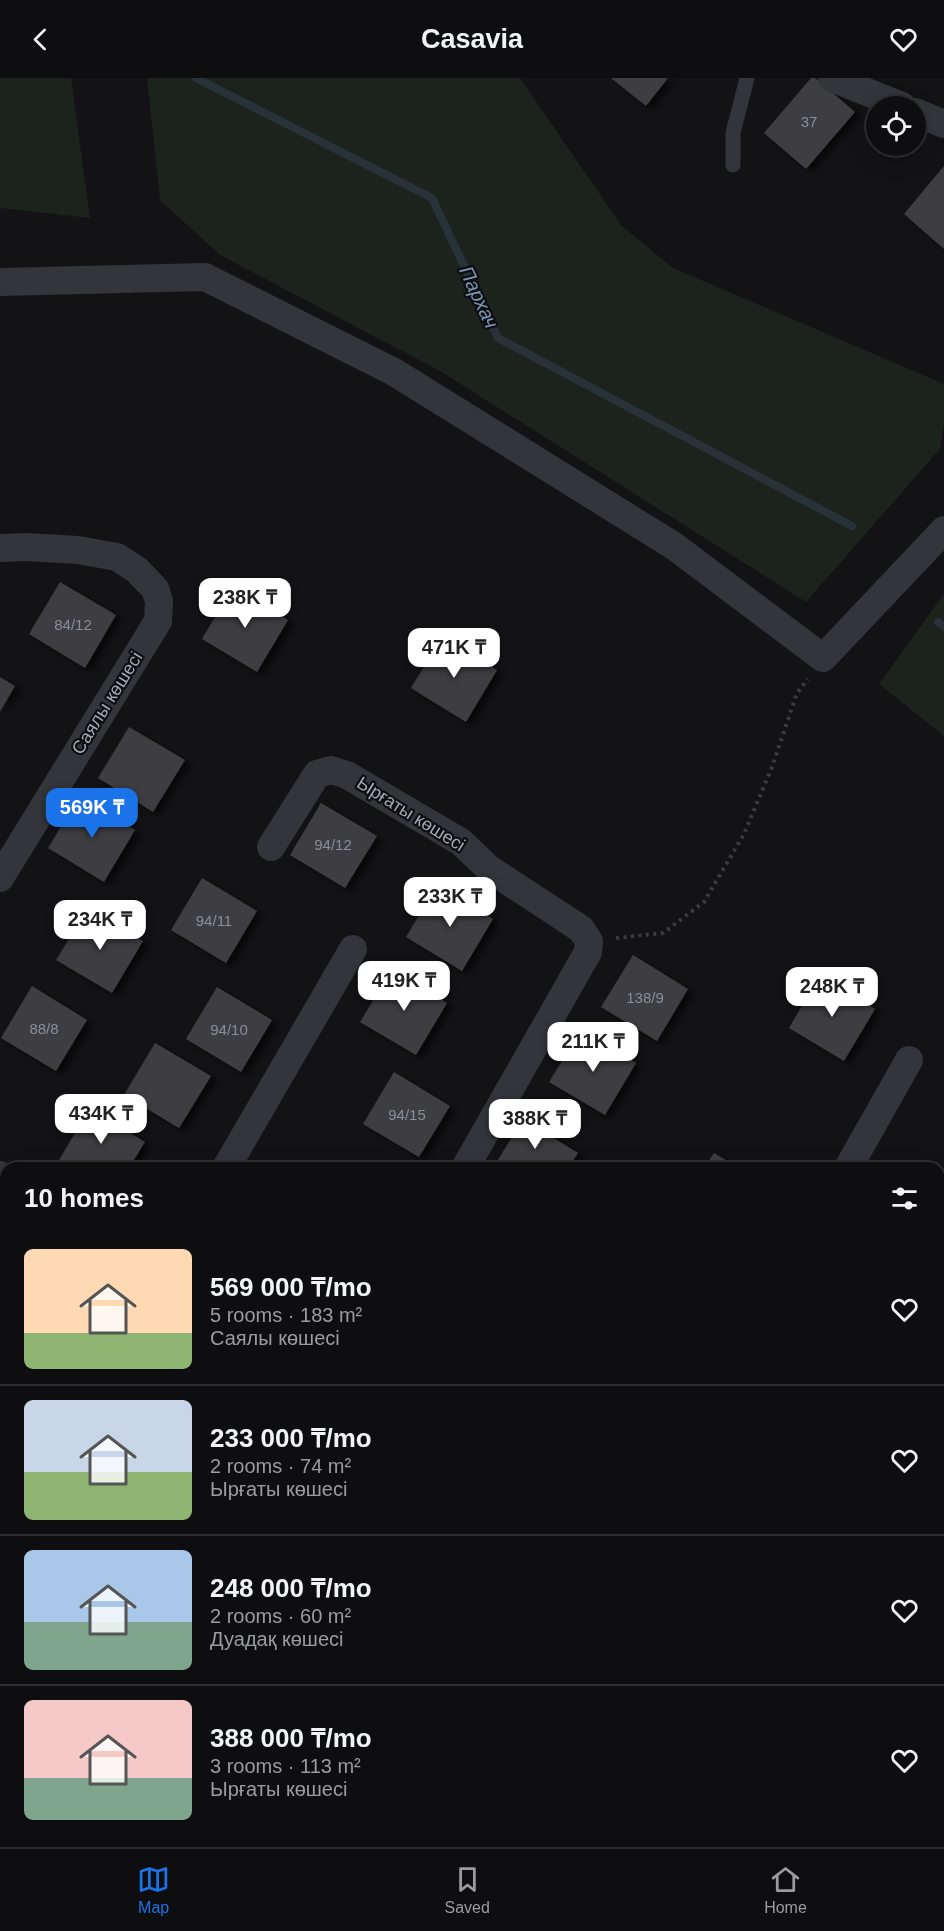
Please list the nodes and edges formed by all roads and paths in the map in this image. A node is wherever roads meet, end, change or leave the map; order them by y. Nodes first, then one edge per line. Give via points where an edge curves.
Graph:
1 (747, 78) edge
2 (832, 78) edge
3 (877, 96) edge
4 (926, 117) edge
5 (944, 124) edge
6 (733, 165) dead end
7 (0, 282) edge
8 (944, 530) edge
9 (0, 548) edge
10 (823, 658) junction
11 (271, 847) dead end
12 (0, 878) edge
13 (589, 941) junction
14 (353, 949) dead end
15 (909, 1060) dead end
16 (229, 1162) edge
17 (468, 1162) edge
18 (851, 1162) edge

1 - 6 lane via 733,133
2 - 3 street
4 - 5 street
7 - 10 street via 206,277 404,378 674,546
8 - 10 street
9 - 12 street, Саялы көшесі via 78,550 117,557 137,570 155,589 159,601 158,621
10 - 13 path via 798,693 744,834 705,902 663,933
11 - 13 street, Ырғаты көшесі via 317,774 331,770 347,775 461,842 488,868 581,929
13 - 17 street via 588,952
14 - 16 street
15 - 18 street

